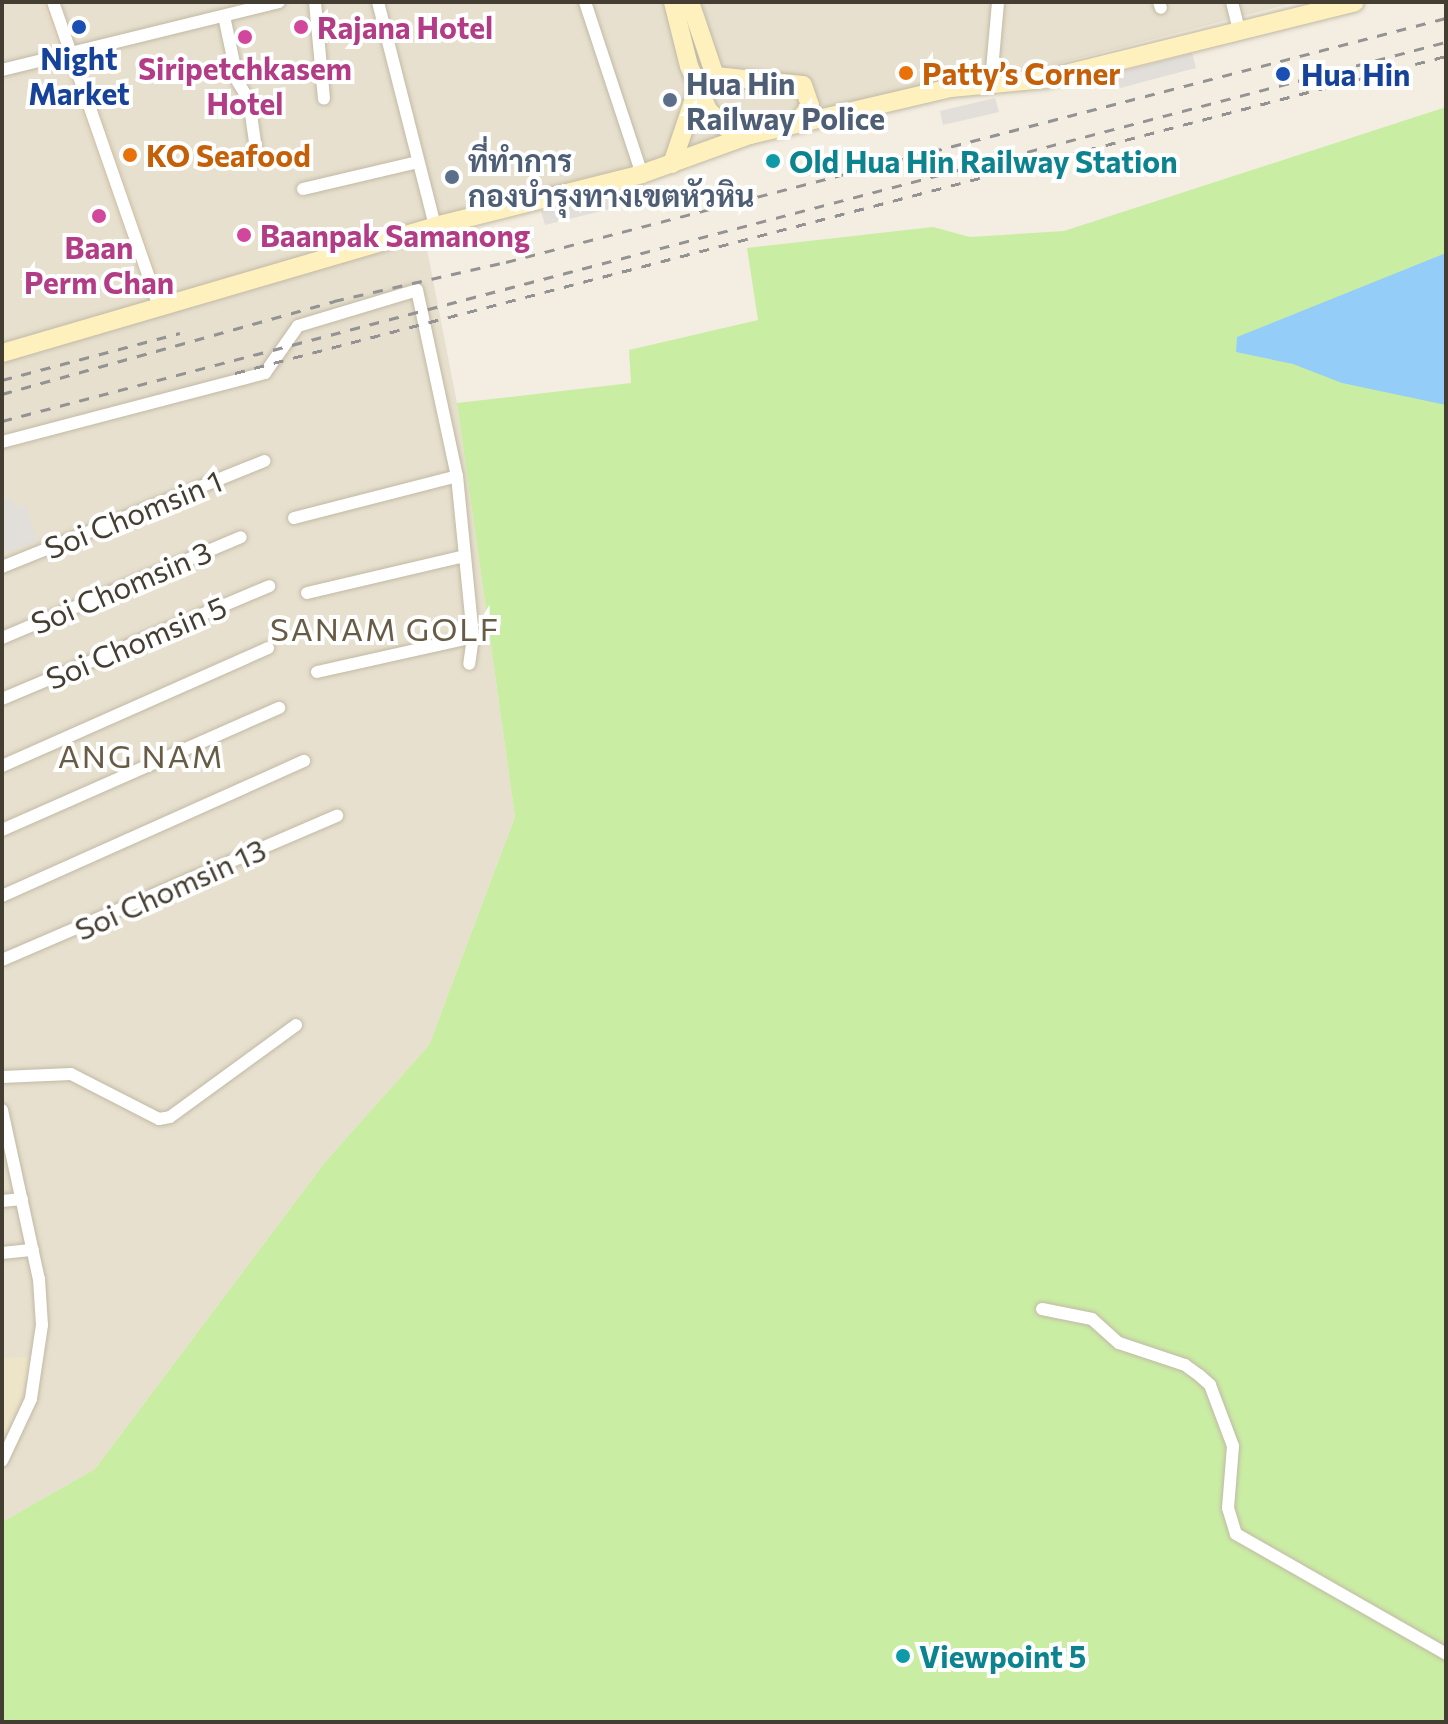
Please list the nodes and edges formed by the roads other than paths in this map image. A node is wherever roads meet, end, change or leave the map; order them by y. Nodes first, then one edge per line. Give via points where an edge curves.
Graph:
1 (53, 2) edge
2 (279, 2) edge
3 (315, 2) edge
4 (378, 2) edge
5 (585, 2) edge
6 (998, 2) edge
7 (1232, 2) edge
8 (1355, 2) edge
9 (257, 5) edge
10 (682, 5) edge
11 (224, 16) junction
12 (1239, 30) junction
13 (70, 50) junction
14 (2, 70) edge
15 (715, 76) junction
16 (991, 81) junction
17 (698, 87) junction
18 (809, 92) junction
19 (324, 99) dead end
20 (845, 113) junction
21 (798, 123) junction
22 (750, 135) junction
23 (256, 149) dead end
24 (418, 162) junction
25 (672, 164) junction
26 (642, 174) junction
27 (303, 189) dead end
28 (435, 226) junction
29 (160, 309) junction
30 (2, 353) edge
31 (2, 442) edge
32 (264, 461) dead end
33 (457, 476) junction
34 (294, 518) dead end
35 (241, 537) dead end
36 (465, 556) junction
37 (2, 567) edge
38 (269, 586) dead end
39 (307, 593) dead end
40 (473, 637) junction
41 (2, 638) edge
42 (268, 648) dead end
43 (469, 664) dead end
44 (317, 672) dead end
45 (2, 699) edge
46 (279, 708) dead end
47 (304, 761) dead end
48 (2, 766) edge
49 (337, 816) dead end
50 (2, 830) edge
51 (2, 896) edge
52 (2, 960) edge
53 (296, 1025) dead end
54 (2, 1077) edge
55 (2, 1110) edge
56 (8, 1159) edge
57 (22, 1199) junction
58 (2, 1201) edge
59 (33, 1250) junction
60 (2, 1253) edge
61 (1042, 1309) dead end
62 (2, 1461) edge
63 (1446, 1654) edge

1 - 13 street
2 - 9 street
3 - 19 street
4 - 24 street
5 - 26 street
6 - 16 street
7 - 12 street
8 - 12 street
9 - 11 street
10 - 15 street
10 - 17 street
11 - 13 street
11 - 23 street via 238,82 249,100
12 - 16 street via 1045,79
13 - 14 street
13 - 29 street
15 - 17 street
15 - 18 street via 796,82
16 - 20 street
17 - 22 street via 719,123
17 - 25 street
18 - 20 street via 822,105
18 - 21 street via 810,105
20 - 21 street
21 - 22 street
22 - 25 street
24 - 27 street
24 - 28 street
25 - 26 street
26 - 28 street
28 - 29 street
29 - 30 street
31 - 33 street via 265,373 298,326 417,290
32 - 37 street, Soi Chomsin 1
33 - 34 street
33 - 36 street
35 - 41 street, Soi Chomsin 3
36 - 39 street
36 - 40 street
38 - 45 street, Soi Chomsin 5
40 - 43 street
40 - 44 street
42 - 48 street
46 - 50 street
47 - 51 street
49 - 52 street, Soi Chomsin 13
53 - 54 street via 170,1117 159,1119 71,1074
55 - 56 street
56 - 57 street
57 - 58 street
57 - 59 street
59 - 60 street
59 - 62 street via 41,1303 39,1369 18,1432
61 - 63 street via 1092,1319 1119,1343 1185,1365 1199,1375 1210,1385 1233,1446 1228,1508 1236,1534

